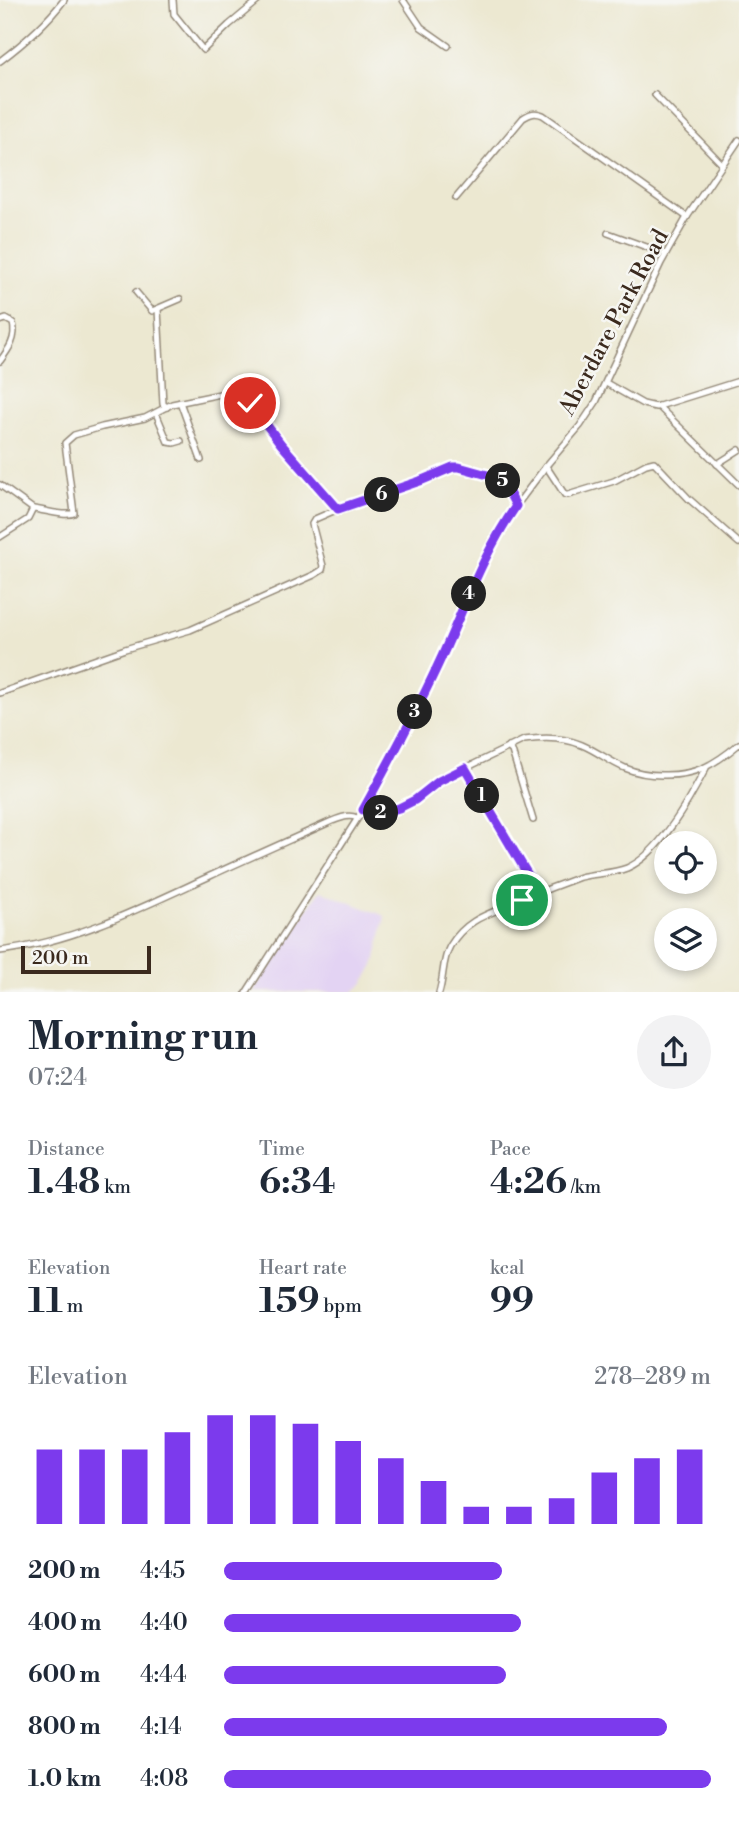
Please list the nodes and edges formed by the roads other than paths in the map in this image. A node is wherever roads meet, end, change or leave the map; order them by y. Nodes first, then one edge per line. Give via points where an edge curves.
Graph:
1 (64, 0) edge
2 (173, 0) edge
3 (259, 0) edge
4 (403, 0) edge
5 (448, 46) dead end
6 (0, 61) edge
7 (655, 95) dead end
8 (739, 140) edge
9 (722, 164) junction
10 (456, 198) dead end
11 (687, 217) junction
12 (608, 233) dead end
13 (666, 254) junction
14 (136, 292) dead end
15 (180, 299) dead end
16 (158, 309) junction
17 (0, 321) edge
18 (0, 361) edge
19 (739, 381) edge
20 (606, 383) junction
21 (180, 402) junction
22 (658, 406) junction
23 (167, 407) junction
24 (156, 413) junction
25 (180, 441) dead end
26 (739, 450) edge
27 (201, 460) dead end
28 (717, 464) junction
29 (546, 466) junction
30 (0, 485) edge
31 (739, 485) edge
32 (516, 506) junction
33 (33, 509) junction
34 (338, 509) junction
35 (0, 537) edge
36 (739, 544) edge
37 (0, 693) edge
38 (739, 744) edge
39 (508, 747) junction
40 (706, 767) junction
41 (465, 768) junction
42 (363, 810) junction
43 (357, 818) junction
44 (533, 820) dead end
45 (538, 892) junction
46 (0, 949) edge
47 (246, 992) edge
48 (439, 992) edge

1 - 6 street via 36,32
2 - 3 street via 174,14 203,50
4 - 5 street via 421,27
7 - 9 street
8 - 9 street, Aberdare Park Road
9 - 11 street, Aberdare Park Road
10 - 11 street via 523,118 537,113
11 - 13 street, Aberdare Park Road
12 - 13 street
13 - 20 street, Aberdare Park Road
14 - 16 street via 152,311
15 - 16 street
16 - 23 street via 162,396
17 - 18 street via 13,323 15,331
19 - 22 street
20 - 22 street via 643,404
20 - 29 street, Aberdare Park Road via 580,426
21 - 23 street
21 - 27 street
21 - 34 street via 230,392 245,395
22 - 28 street
23 - 24 street
24 - 25 street via 168,442
24 - 33 street via 69,438 65,443 74,513 68,516
26 - 28 street
28 - 31 street
29 - 32 street, Aberdare Park Road
29 - 36 street via 565,495 608,484 654,463
30 - 33 street
32 - 34 street via 499,477 453,467
32 - 42 street, Aberdare Park Road via 490,548 405,733
33 - 35 street via 28,519
34 - 37 street via 312,524 323,566 314,575 190,630
38 - 40 street
39 - 40 street via 539,737 566,740 623,768 651,775 685,775
39 - 41 street
39 - 44 street
40 - 45 street via 664,835 641,859 628,867
41 - 42 street via 399,808 382,813
41 - 45 street
42 - 43 street, Aberdare Park Road
43 - 46 street via 332,821 73,934
43 - 47 street, Aberdare Park Road
45 - 48 street via 487,913 462,931 446,954

